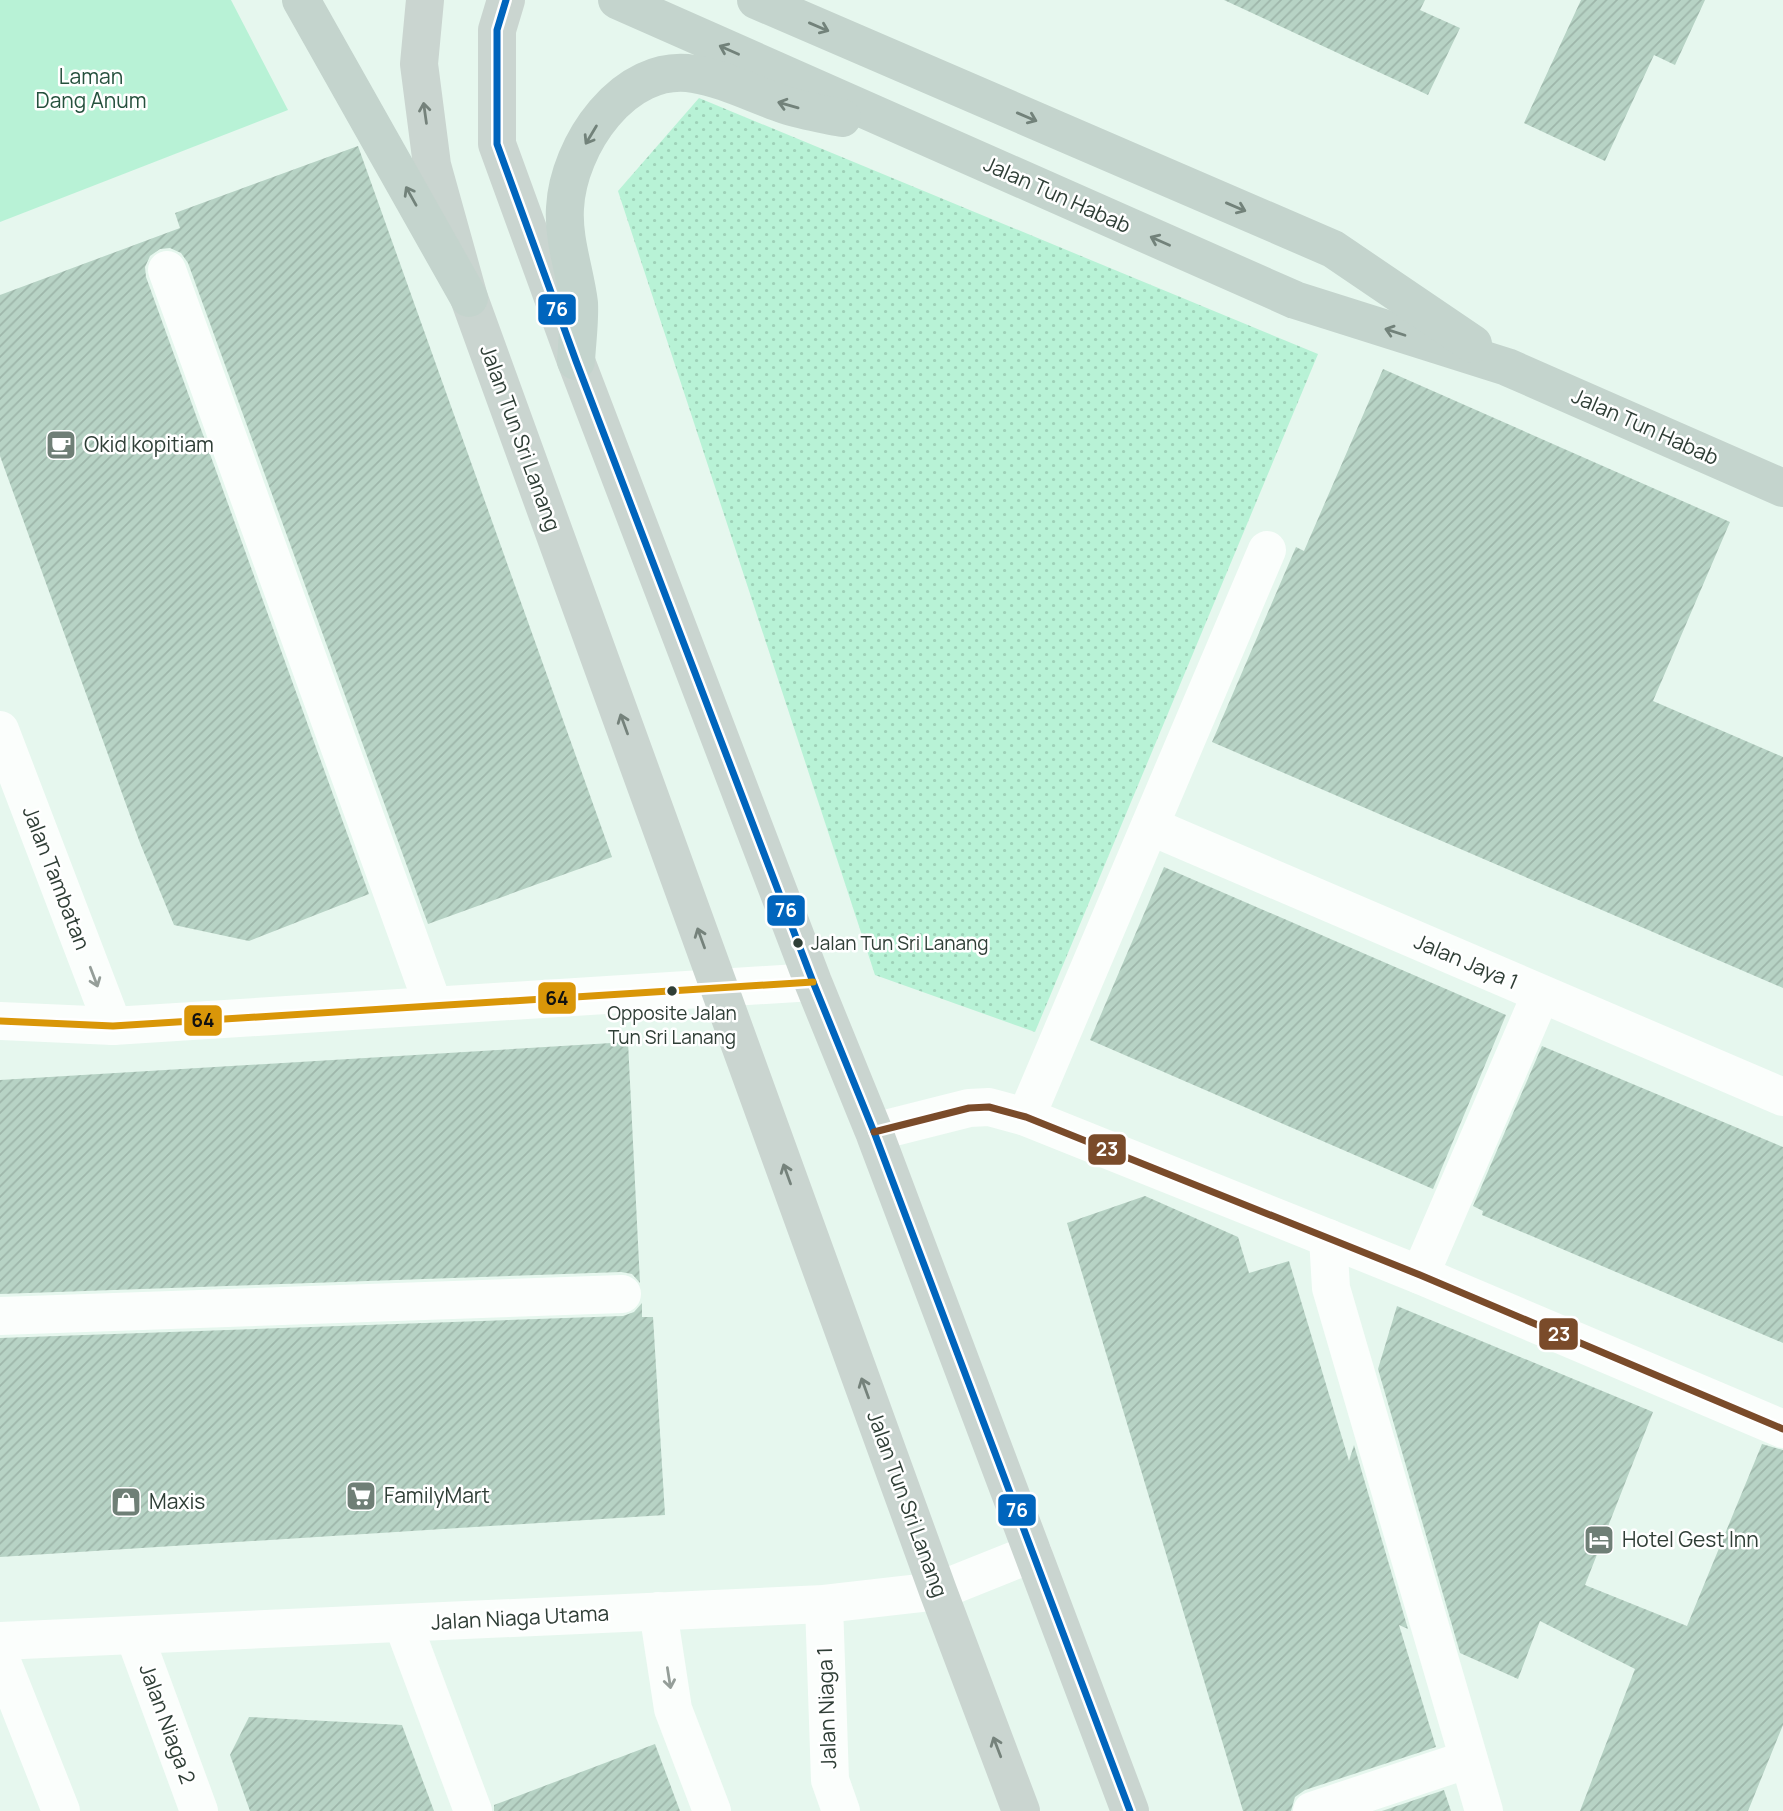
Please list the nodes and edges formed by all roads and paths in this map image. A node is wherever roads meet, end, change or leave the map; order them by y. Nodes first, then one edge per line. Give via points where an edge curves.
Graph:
1 (301, 0) edge
2 (425, 0) edge
3 (506, 0) edge
4 (617, 0) edge
5 (756, 0) edge
6 (926, 137) junction
7 (167, 270) dead end
8 (469, 299) junction
9 (576, 361) junction
10 (1507, 367) junction
11 (1783, 488) edge
12 (1267, 550) dead end
13 (0, 732) edge
14 (1150, 827) junction
15 (813, 982) junction
16 (720, 988) junction
17 (1541, 994) junction
18 (433, 1005) junction
19 (0, 1021) edge
20 (113, 1026) junction
21 (1783, 1097) edge
22 (1026, 1117) junction
23 (874, 1132) junction
24 (1328, 1238) junction
25 (1420, 1275) junction
26 (622, 1294) dead end
27 (0, 1316) edge
28 (1783, 1429) edge
29 (1033, 1553) junction
30 (938, 1591) junction
31 (824, 1604) junction
32 (659, 1611) junction
33 (403, 1624) junction
34 (135, 1637) junction
35 (0, 1641) edge
36 (0, 1657) edge
37 (1466, 1760) junction
38 (61, 1811) edge
39 (199, 1811) edge
40 (473, 1811) edge
41 (712, 1811) edge
42 (841, 1811) edge
43 (1021, 1811) edge
44 (1130, 1811) edge
45 (1312, 1811) edge
46 (1484, 1811) edge

8 -> 1 highway
8 -> 2 main road, Jalan Tun Sri Lanang via 432,164 419,64
3 - 9 main road via 496,30 497,144
6 -> 4 highway, Jalan Tun Habab
5 -> 10 highway, Jalan Tun Habab via 1332,249
6 -> 9 highway via 788,106 695,74 656,75 638,85 604,115 570,182 565,208 579,304
10 -> 6 highway, Jalan Tun Habab via 1295,300
7 - 18 street
16 -> 8 main road, Jalan Tun Sri Lanang
9 - 15 main road
10 - 11 highway, Jalan Tun Habab
12 - 14 street
13 -> 20 street, Jalan Tambatan
14 - 17 street, Jalan Jaya 1
14 - 22 street
15 - 16 street
15 - 23 main road
16 - 18 street
30 -> 16 main road, Jalan Tun Sri Lanang
17 - 21 street, Jalan Jaya 1
17 - 25 street
18 - 20 street
19 - 20 street
22 - 23 street via 989,1107 969,1108
22 - 24 street
23 - 29 main road
24 - 25 street
24 - 37 street via 1331,1288
25 - 28 street
26 - 27 street
29 - 30 street, Jalan Niaga Utama
29 - 44 main road
30 - 31 street, Jalan Niaga Utama
43 -> 30 main road, Jalan Tun Sri Lanang
31 - 32 street, Jalan Niaga Utama
31 - 42 street, Jalan Niaga 1 via 830,1780
32 - 33 street, Jalan Niaga Utama
32 -> 41 street via 674,1709
33 - 34 street, Jalan Niaga Utama
33 - 40 street
34 - 35 street, Jalan Niaga Utama
34 - 39 street, Jalan Niaga 2
36 - 38 street
37 - 45 street
37 - 46 street

